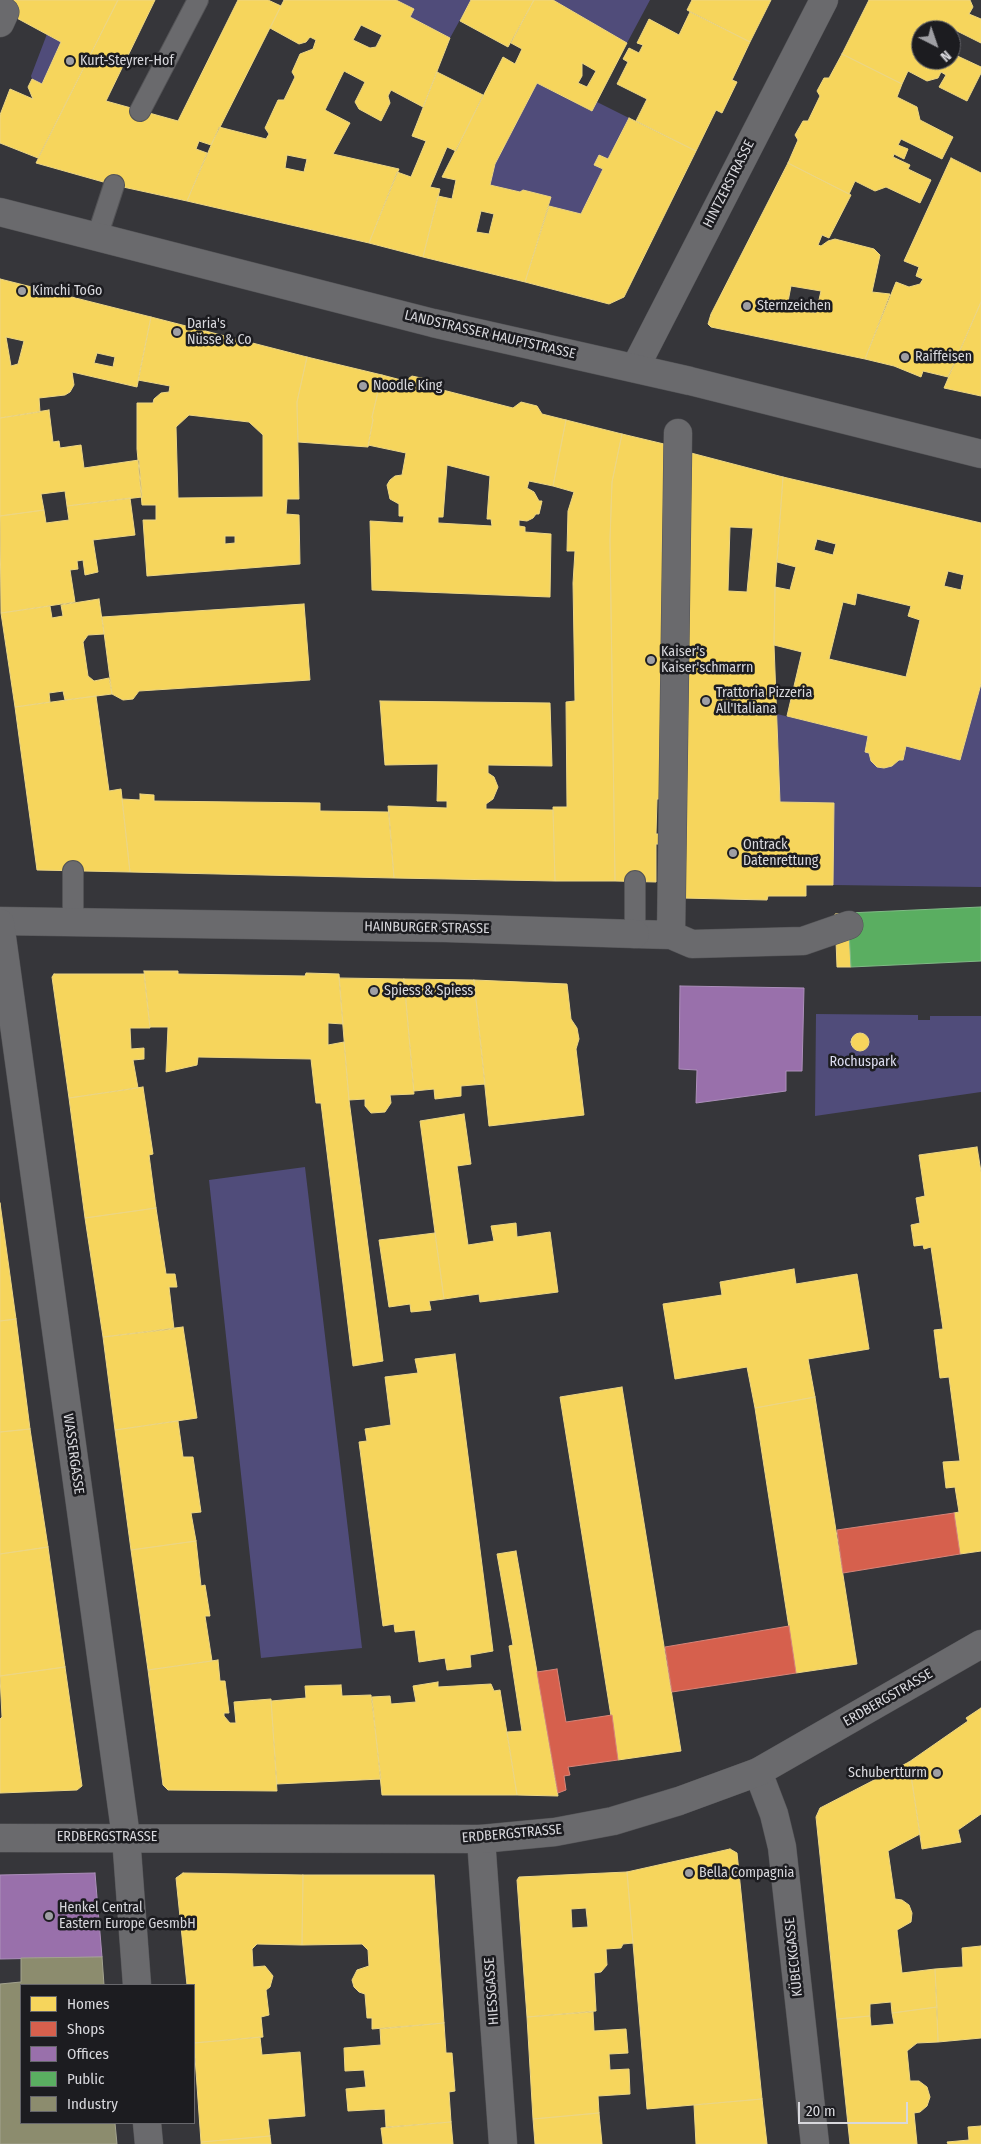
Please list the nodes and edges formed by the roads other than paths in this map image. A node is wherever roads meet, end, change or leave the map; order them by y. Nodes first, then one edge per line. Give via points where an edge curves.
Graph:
1 (198, 0) edge
2 (824, 0) edge
3 (140, 111) dead end
4 (114, 185) dead end
5 (0, 212) edge
6 (97, 237) junction
7 (635, 368) junction
8 (678, 433) dead end
9 (981, 454) edge
10 (73, 871) dead end
11 (635, 881) dead end
12 (0, 922) edge
13 (73, 922) junction
14 (849, 925) dead end
15 (635, 934) junction
16 (671, 934) junction
17 (981, 1644) edge
18 (758, 1772) junction
19 (126, 1837) junction
20 (0, 1838) edge
21 (481, 1839) junction
22 (137, 1984) edge
23 (147, 2124) edge
24 (149, 2144) edge
25 (503, 2144) edge
26 (815, 2144) edge

1 - 3 lane
2 - 7 street, HINTZERSTRASSE
4 - 6 lane
5 - 6 street, LANDSTRASSER HAUPTSTRASSE
6 - 7 street, LANDSTRASSER HAUPTSTRASSE via 433,323
7 - 9 street, LANDSTRASSER HAUPTSTRASSE
8 - 16 street
10 - 13 lane
11 - 15 lane
12 - 13 street, HAINBURGER STRASSE
12 - 19 street, WASSERGASSE
13 - 15 street, HAINBURGER STRASSE
14 - 16 street, HAINBURGER STRASSE via 803,941 692,944
15 - 16 street, HAINBURGER STRASSE
17 - 18 street, ERDBERGSTRASSE
18 - 21 street, ERDBERGSTRASSE via 613,1821 555,1832
18 - 26 street, KÜBECKGASSE via 782,1847
19 - 20 street, ERDBERGSTRASSE
19 - 21 street, ERDBERGSTRASSE
19 - 22 street, WASSERGASSE
21 - 25 street, HIESSGASSE
23 - 24 street

